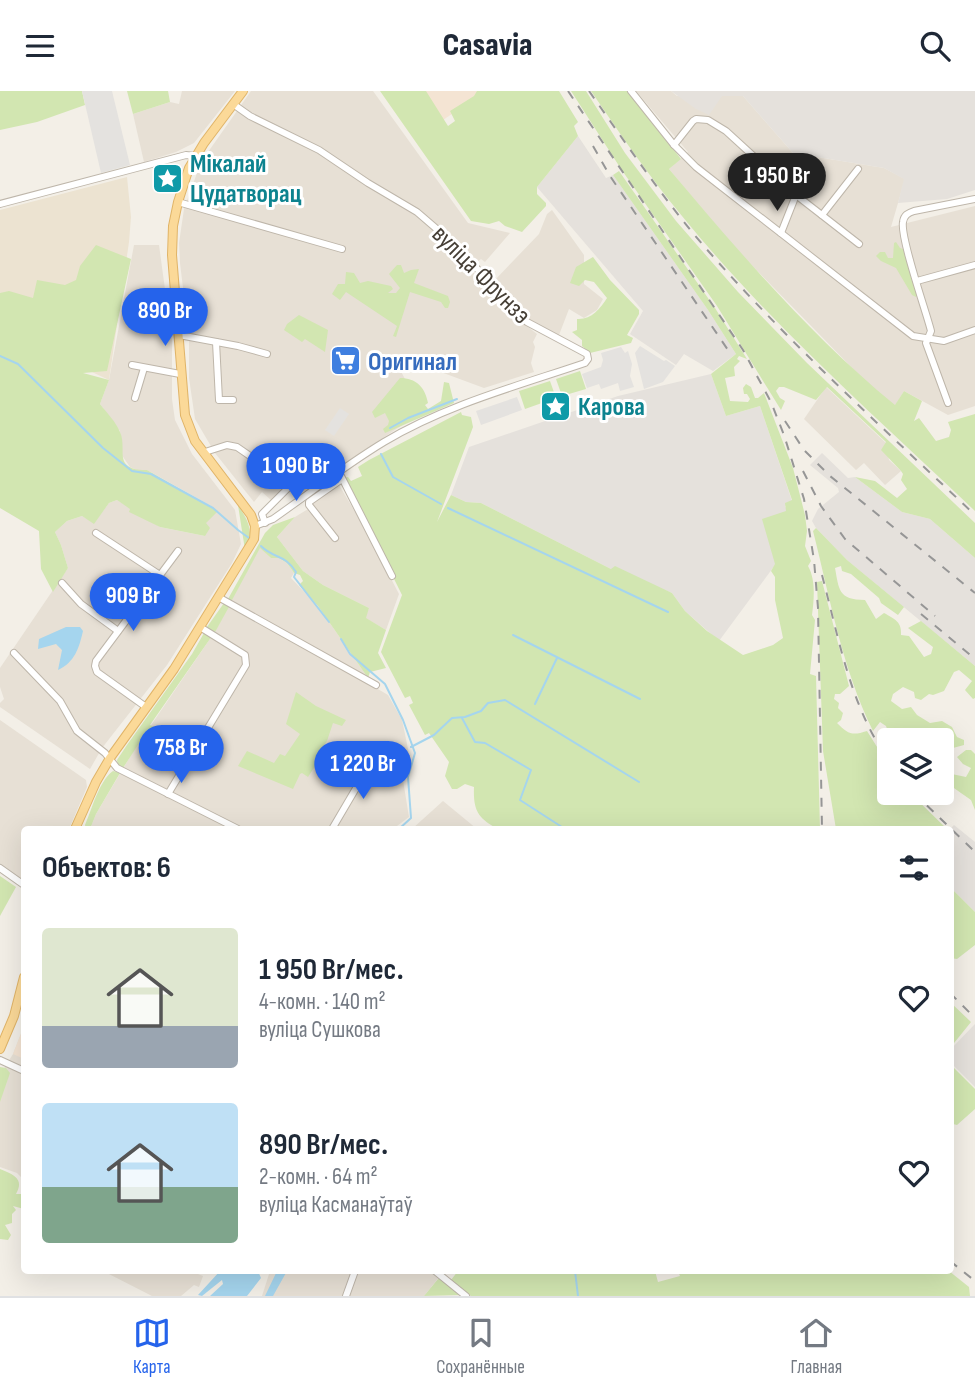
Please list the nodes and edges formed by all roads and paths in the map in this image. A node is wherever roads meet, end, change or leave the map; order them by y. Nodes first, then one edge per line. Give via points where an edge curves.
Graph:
1 (243, 91) edge
2 (631, 91) edge
3 (233, 104) junction
4 (674, 145) junction
5 (195, 156) junction
6 (858, 169) dead end
7 (796, 195) junction
8 (975, 199) edge
9 (178, 202) junction
10 (0, 204) edge
11 (822, 215) junction
12 (781, 233) junction
13 (859, 244) dead end
14 (342, 249) dead end
15 (975, 265) edge
16 (917, 281) junction
17 (975, 330) edge
18 (179, 335) junction
19 (926, 339) junction
20 (216, 342) junction
21 (267, 353) dead end
22 (132, 365) dead end
23 (144, 368) junction
24 (180, 374) junction
25 (135, 398) dead end
26 (233, 400) dead end
27 (948, 404) dead end
28 (205, 452) junction
29 (341, 476) junction
30 (260, 525) junction
31 (96, 533) dead end
32 (335, 538) dead end
33 (178, 551) dead end
34 (160, 575) junction
35 (392, 576) dead end
36 (62, 583) dead end
37 (219, 598) junction
38 (200, 627) junction
39 (118, 631) junction
40 (14, 653) dead end
41 (376, 685) dead end
42 (146, 707) junction
43 (110, 758) junction
44 (372, 761) dead end
45 (169, 794) junction
46 (76, 826) edge
47 (232, 826) edge
48 (334, 826) edge
49 (0, 868) edge
50 (21, 883) edge
51 (21, 989) edge
52 (0, 1049) edge
53 (0, 1060) edge
54 (21, 1069) edge
55 (354, 1274) edge
56 (439, 1274) edge
57 (346, 1296) edge
58 (466, 1296) edge

1 - 3 main road
2 - 4 street
3 - 5 main road
3 - 29 street, вуліца Фрунзэ via 319,150 416,212 453,243 527,322 587,354 585,363 467,402 411,428 384,442
4 - 7 street via 693,121 708,120
4 - 12 street
5 - 9 main road
5 - 10 street
6 - 11 street
7 - 11 street
7 - 12 street
8 - 16 street via 905,216 903,228
9 - 14 street
9 - 18 main road via 172,255
11 - 13 street
12 - 19 street via 914,336
15 - 16 street
16 - 19 street via 931,331
17 - 19 street via 944,341
18 - 20 street
18 - 24 main road
19 - 27 street
20 - 21 street
20 - 26 street via 219,400
22 - 23 street
23 - 24 street
23 - 25 street
24 - 28 main road via 185,415 195,441
28 - 30 main road
28 - 30 street via 227,445 237,447 288,482 288,488 262,514
29 - 30 street, вуліца Фрунзэ
29 - 32 street via 309,505
29 - 35 street
30 - 37 main road
31 - 34 street
33 - 34 street
34 - 39 street
36 - 39 street via 81,604
37 - 38 main road
37 - 41 street
38 - 42 main road
38 - 45 street via 245,655 246,665
39 - 42 street via 95,666
40 - 43 street via 60,701 77,731
42 - 43 main road
43 - 45 street via 120,770
43 - 46 main road
44 - 48 street
45 - 47 street
49 - 50 street
51 - 52 main road
53 - 54 street
55 - 57 street
56 - 58 street

